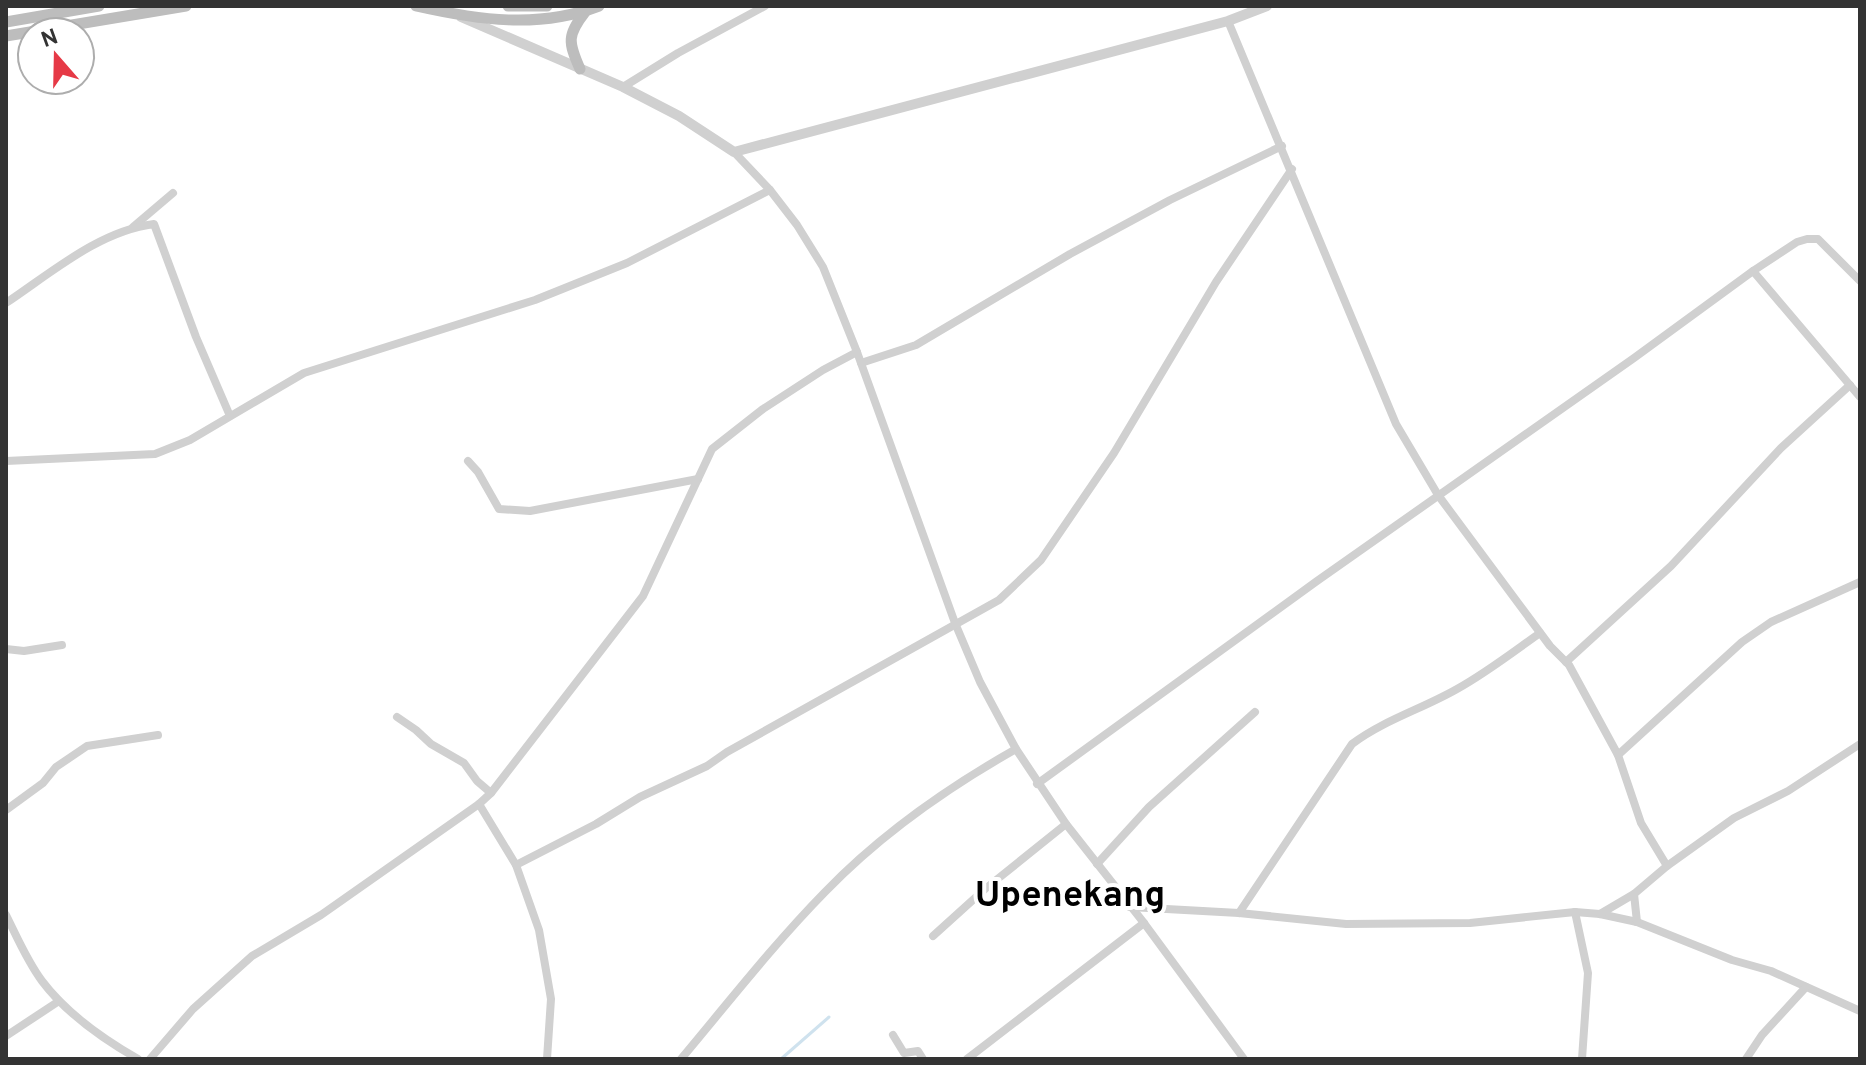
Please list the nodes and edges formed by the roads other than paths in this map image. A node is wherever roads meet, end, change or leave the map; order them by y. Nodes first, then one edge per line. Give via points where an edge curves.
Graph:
1 (99, 6) edge
2 (186, 6) edge
3 (416, 6) edge
4 (508, 6) edge
5 (547, 6) edge
6 (599, 6) edge
7 (765, 6) edge
8 (1267, 6) edge
9 (585, 12) junction
10 (455, 15) junction
11 (1228, 21) junction
12 (6, 22) edge
13 (6, 36) edge
14 (580, 69) junction
15 (623, 87) junction
16 (1282, 146) junction
17 (734, 152) junction
18 (1292, 169) junction
19 (770, 190) junction
20 (173, 193) dead end
21 (132, 227) junction
22 (1753, 271) junction
23 (1860, 281) edge
24 (6, 303) edge
25 (857, 352) junction
26 (861, 363) junction
27 (1850, 385) junction
28 (1860, 397) edge
29 (230, 416) junction
30 (6, 461) edge
31 (468, 461) dead end
32 (698, 479) junction
33 (1438, 495) junction
34 (1860, 582) edge
35 (955, 623) junction
36 (1540, 633) junction
37 (62, 645) dead end
38 (6, 649) edge
39 (1566, 662) junction
40 (1255, 712) dead end
41 (397, 717) dead end
42 (158, 735) dead end
43 (1860, 744) edge
44 (1016, 749) junction
45 (1618, 755) junction
46 (1037, 784) junction
47 (491, 793) junction
48 (479, 804) junction
49 (6, 810) edge
50 (1066, 824) junction
51 (1097, 864) junction
52 (516, 865) junction
53 (1667, 866) junction
54 (1634, 894) junction
55 (1130, 907) junction
56 (1575, 912) junction
57 (1239, 913) junction
58 (1600, 914) junction
59 (6, 915) edge
60 (1637, 922) junction
61 (1144, 923) junction
62 (933, 936) dead end
63 (1806, 987) junction
64 (59, 1001) junction
65 (1860, 1011) edge
66 (893, 1035) dead end
67 (6, 1036) edge
68 (138, 1059) edge
69 (150, 1059) edge
70 (547, 1059) edge
71 (681, 1059) edge
72 (923, 1059) edge
73 (967, 1059) edge
74 (1244, 1059) edge
75 (1582, 1059) edge
76 (1746, 1059) edge

1 - 12 main road
2 - 13 main road
3 - 10 main road
4 - 5 main road
6 - 9 main road
7 - 15 street
8 - 11 street
9 - 10 main road via 504,21
9 - 14 main road via 570,36
10 - 14 street
11 - 16 street
11 - 17 street
14 - 15 street
15 - 17 street
16 - 18 street
16 - 26 street via 1070,254 916,345
17 - 19 street
18 - 33 street via 1357,337 1396,424
18 - 35 street via 1041,560 999,600
19 - 25 street via 823,267
19 - 29 street via 627,263 535,300 304,373
20 - 21 street
21 - 24 street via 97,243
21 - 29 street via 154,224
22 - 23 street via 1797,242 1818,239
22 - 27 street
22 - 33 street
25 - 26 street
25 - 32 street via 763,409 712,449
26 - 35 street
27 - 28 street
27 - 39 street via 1781,448 1671,566
29 - 30 street via 155,454
31 - 32 street via 499,509 530,511
32 - 47 street via 643,596
33 - 36 street
33 - 46 street
34 - 45 street via 1771,622 1742,642
35 - 44 street
35 - 52 street via 707,766
36 - 39 street
36 - 57 street via 1455,690 1352,744
37 - 38 street
39 - 45 street
40 - 51 street via 1149,807
41 - 47 street via 464,763
42 - 49 street via 87,746
43 - 53 street via 1788,791 1734,818
44 - 46 street
44 - 71 street via 944,794 866,853 824,893
45 - 53 street via 1641,823
46 - 50 street
47 - 48 street
48 - 52 street
48 - 69 street via 321,915 252,956 193,1009
50 - 51 street
50 - 62 street
51 - 55 street
52 - 70 street via 546,964 551,999
53 - 54 street
54 - 58 street
54 - 60 street
55 - 57 street
55 - 61 street
56 - 57 street via 1470,923 1362,924
56 - 58 street
56 - 75 street via 1588,973
58 - 60 street
59 - 64 street via 36,972
60 - 63 street
61 - 73 street
61 - 74 street
63 - 65 street
63 - 76 street
64 - 67 street
64 - 68 street
66 - 72 street via 904,1053 918,1051

